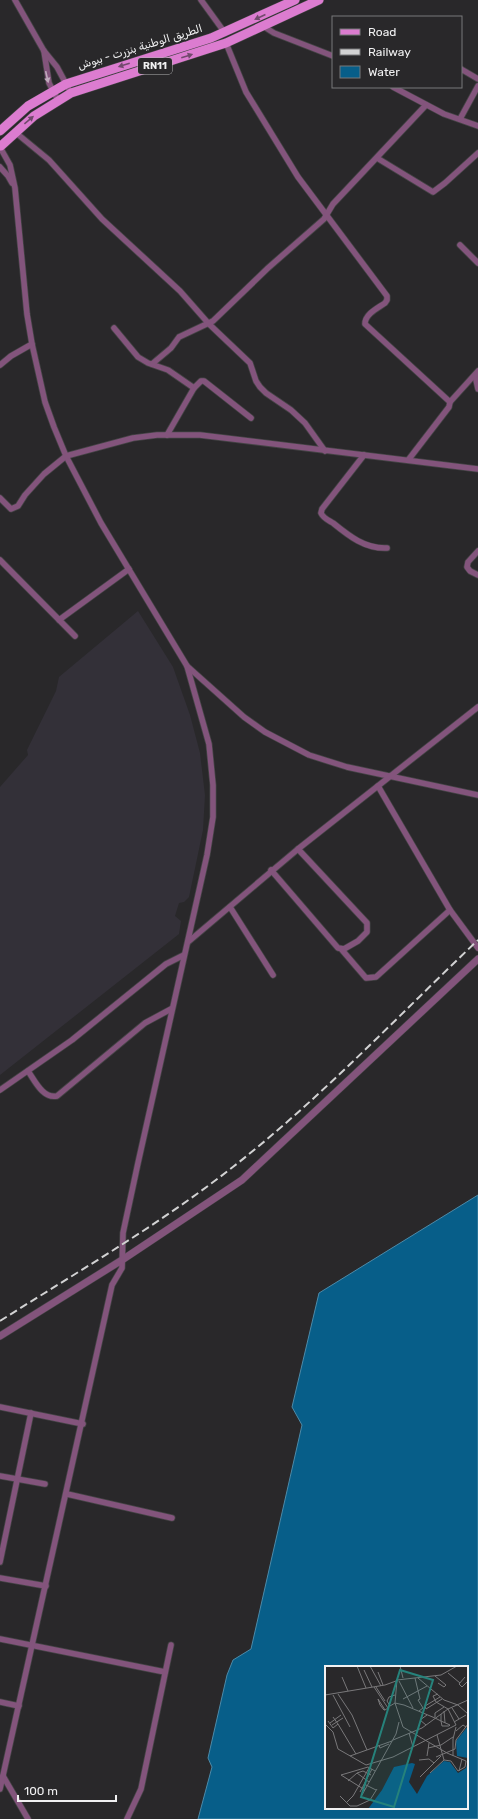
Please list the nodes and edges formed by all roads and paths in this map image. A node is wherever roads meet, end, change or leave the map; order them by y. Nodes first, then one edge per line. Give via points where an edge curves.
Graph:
1 (15, 0) edge
2 (201, 0) edge
3 (295, 0) edge
4 (319, 0) edge
5 (263, 26) junction
6 (225, 33) junction
7 (226, 43) junction
8 (44, 51) junction
9 (332, 56) edge
10 (462, 70) edge
11 (478, 79) edge
12 (66, 84) junction
13 (478, 86) edge
14 (395, 88) edge
15 (52, 90) junction
16 (70, 93) junction
17 (58, 100) junction
18 (426, 104) junction
19 (460, 119) junction
20 (478, 126) edge
21 (0, 131) edge
22 (15, 132) junction
23 (0, 149) edge
24 (478, 153) edge
25 (377, 158) junction
26 (0, 167) edge
27 (15, 188) junction
28 (326, 215) junction
29 (460, 245) dead end
30 (478, 263) edge
31 (209, 324) junction
32 (114, 328) dead end
33 (32, 344) junction
34 (152, 364) junction
35 (0, 365) edge
36 (478, 372) edge
37 (194, 388) junction
38 (478, 389) edge
39 (450, 402) junction
40 (251, 418) dead end
41 (167, 435) junction
42 (325, 450) junction
43 (364, 455) junction
44 (66, 456) junction
45 (409, 459) junction
46 (478, 469) edge
47 (0, 498) edge
48 (387, 548) dead end
49 (478, 551) edge
50 (0, 560) edge
51 (129, 569) junction
52 (478, 575) edge
53 (59, 620) junction
54 (75, 636) dead end
55 (187, 666) junction
56 (478, 707) edge
57 (390, 777) junction
58 (378, 786) junction
59 (478, 795) edge
60 (298, 849) junction
61 (271, 870) junction
62 (230, 907) junction
63 (450, 910) junction
64 (188, 942) junction
65 (478, 948) edge
66 (342, 950) junction
67 (184, 955) junction
68 (478, 960) edge
69 (273, 975) dead end
70 (171, 1010) junction
71 (28, 1071) junction
72 (0, 1090) edge
73 (122, 1260) junction
74 (0, 1336) edge
75 (0, 1407) edge
76 (31, 1413) junction
77 (83, 1424) junction
78 (0, 1476) edge
79 (16, 1479) junction
80 (45, 1484) dead end
81 (67, 1494) junction
82 (172, 1518) dead end
83 (0, 1562) edge
84 (0, 1578) edge
85 (46, 1586) junction
86 (0, 1639) edge
87 (33, 1645) junction
88 (171, 1645) dead end
89 (166, 1672) junction
90 (0, 1702) edge
91 (19, 1706) junction
92 (3, 1776) junction
93 (0, 1789) edge
94 (28, 1819) edge
95 (127, 1819) edge

1 - 8 street
2 - 6 street
3 -> 6 main road, الطريق الوطنية بنزرت - ببوش / RN11
4 - 5 main road, الطريق الوطنية بنزرت - ببوش / RN11
5 - 7 main road, الطريق الوطنية بنزرت - ببوش / RN11
5 - 9 street via 274,33
6 -> 12 main road, الطريق الوطنية بنزرت - ببوش / RN11
16 -> 7 main road, الطريق الوطنية بنزرت - ببوش / RN11
7 - 28 street via 238,74 257,110
8 - 12 street via 58,67
8 -> 15 street via 46,73
10 - 11 street
12 - 15 main road, الطريق الوطنية بنزرت - ببوش / RN11
12 - 16 street
13 - 19 street
14 - 18 street
15 - 17 street
15 - 21 main road, الطريق الوطنية بنزرت - ببوش / RN11 via 28,106
16 - 17 main road, الطريق الوطنية بنزرت - ببوش / RN11
22 -> 17 main road, الطريق الوطنية بنزرت - ببوش / RN11
18 - 19 street
18 - 25 street
19 - 20 street
22 - 23 main road, الطريق الوطنية بنزرت - ببوش / RN11
22 - 31 street via 49,160 102,218 157,268
23 - 27 street via 10,165
24 - 25 street via 433,192
25 - 28 street via 333,204
26 - 27 street
27 - 33 street
28 - 31 street
28 - 39 street via 387,296 386,303 367,316 365,324
29 - 30 street
31 - 34 street via 179,337 171,348
31 - 42 street via 250,363 260,387 305,423
32 - 34 street via 135,354
33 - 35 street
33 - 44 street via 45,402
34 - 37 street via 168,370
36 - 38 street
36 - 39 street
37 - 40 street via 199,382 204,381
37 - 41 street
39 - 45 street via 449,407
41 - 42 street via 200,435
41 - 44 street via 133,438
42 - 43 street
43 - 45 street
43 - 48 street via 321,513 362,544
44 - 47 street via 44,474 15,508 11,508
44 - 51 street via 101,523
45 - 46 street
49 - 52 street via 468,562 467,567
50 - 53 street
51 - 53 street
51 - 55 street
53 - 54 street
55 - 57 street via 244,716 285,743 309,755
55 - 64 street via 209,744 213,785 213,817 207,855
56 - 57 street
57 - 58 street
57 - 59 street
58 - 60 street
58 - 63 street
60 - 61 street
60 - 66 street via 368,926 362,938
61 - 62 street
61 - 66 street via 331,942
62 - 64 street
62 - 69 street
63 - 65 street
63 - 66 street via 376,977 366,978
64 - 67 street
67 - 70 street
67 - 71 street via 166,964 78,1035
68 - 73 street via 250,1173
70 - 71 street via 145,1023 57,1096 44,1093
70 - 73 street via 123,1233
71 - 72 street
73 - 74 street
73 - 77 street via 122,1268 112,1285
75 - 76 street
76 - 77 street
76 - 79 street
77 - 81 street
78 - 79 street
79 - 80 street
79 - 83 street
81 - 82 street
81 - 85 street
84 - 85 street
85 - 87 street
86 - 87 street
87 - 89 street
87 - 91 street
88 - 89 street
89 - 95 street via 141,1789
90 - 91 street
91 - 92 street
92 - 93 street
92 - 94 street

